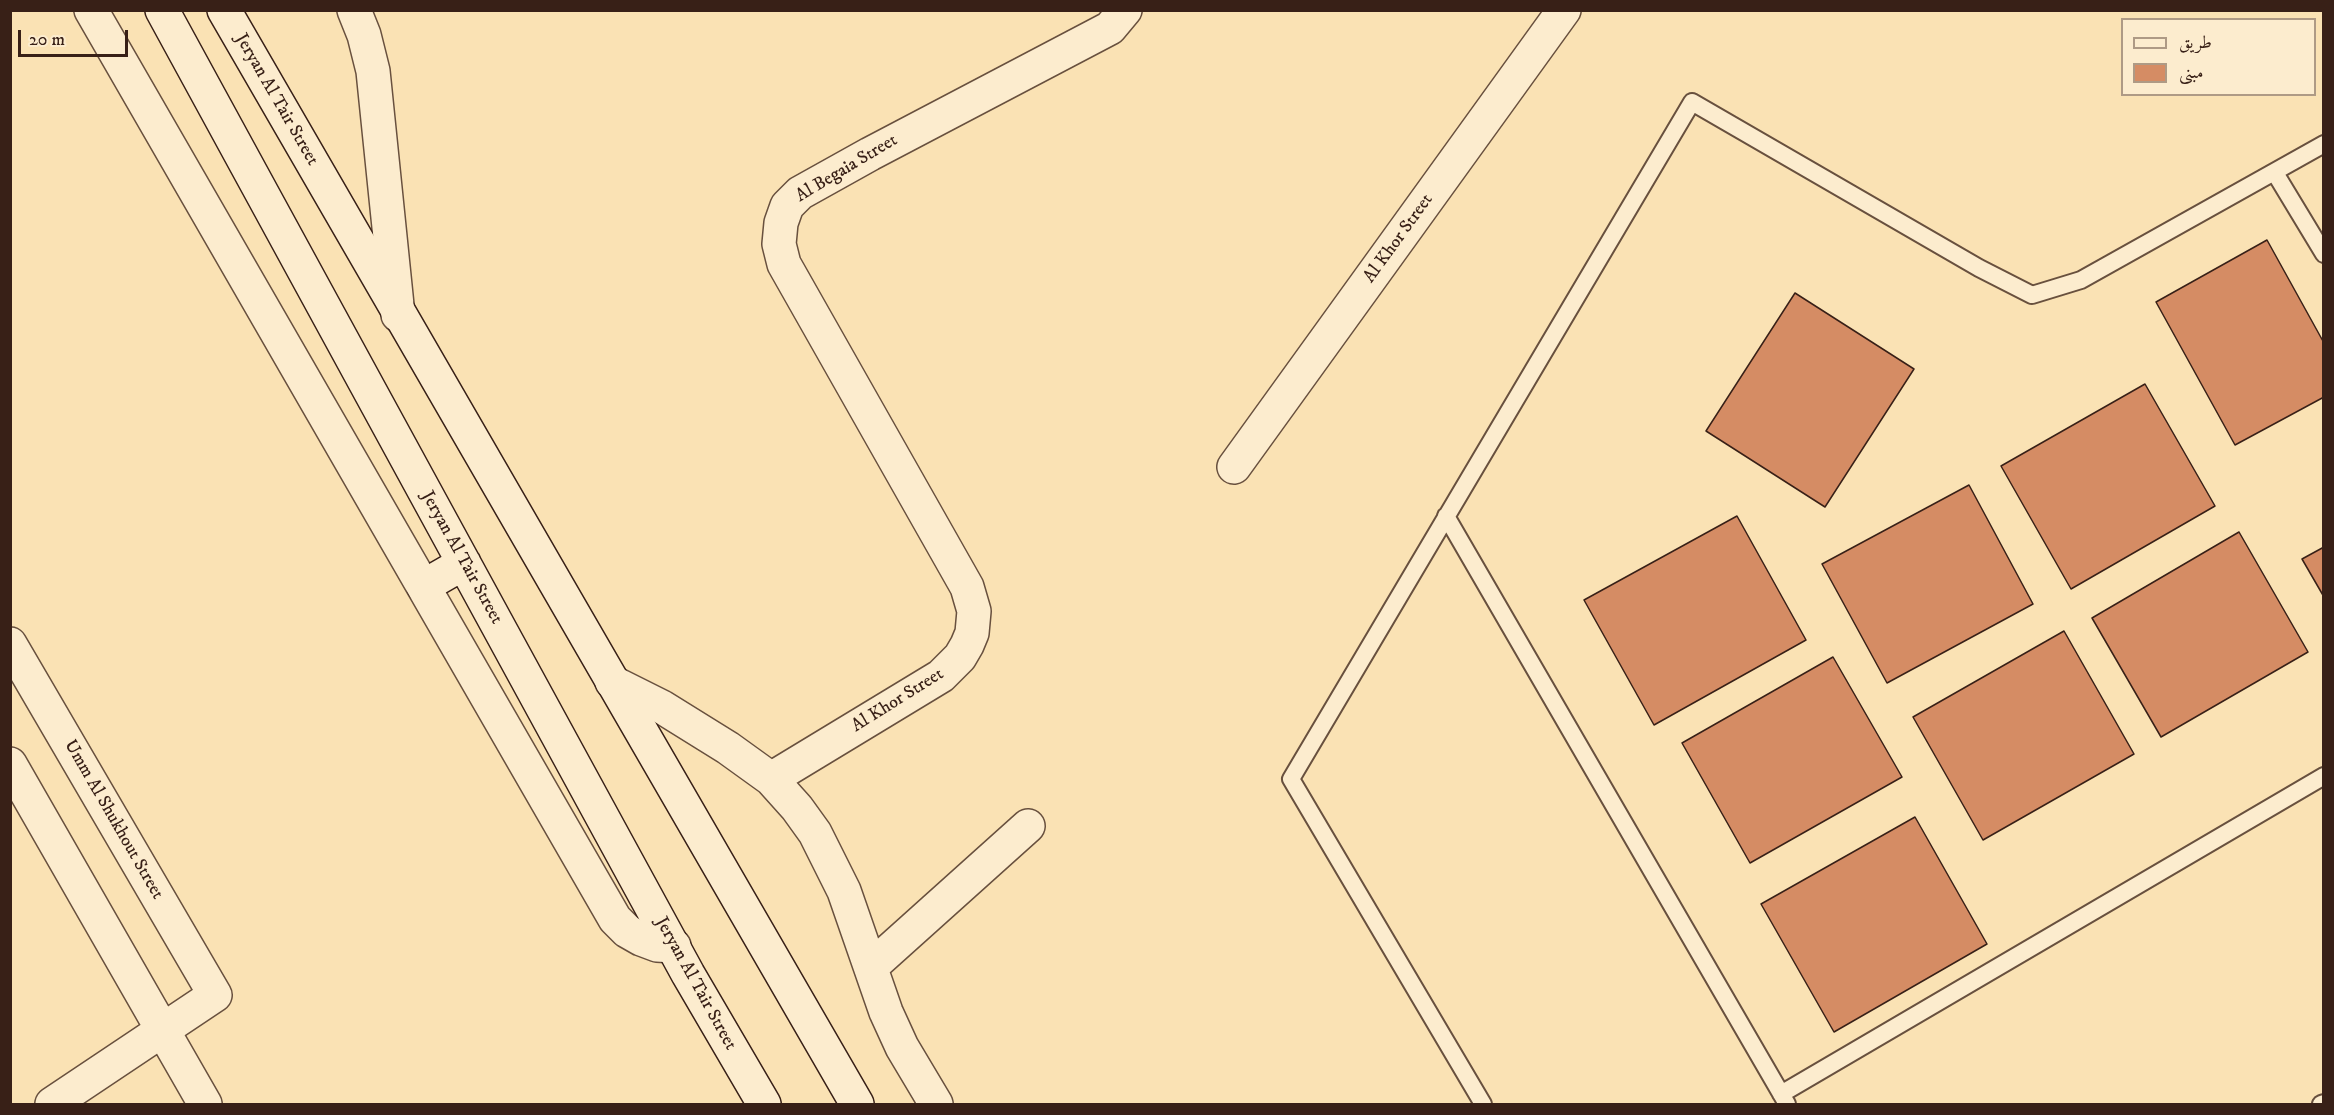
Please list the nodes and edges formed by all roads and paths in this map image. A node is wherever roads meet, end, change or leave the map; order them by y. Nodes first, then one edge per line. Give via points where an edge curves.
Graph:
1 (91, 10) edge
2 (162, 10) edge
3 (224, 10) edge
4 (1125, 10) edge
5 (1564, 10) edge
6 (365, 19) edge
7 (2324, 144) edge
8 (2275, 173) junction
9 (2324, 254) edge
10 (398, 315) junction
11 (1233, 467) dead end
12 (1446, 516) junction
13 (464, 563) junction
14 (424, 586) junction
15 (968, 587) joint
16 (10, 644) edge
17 (612, 682) junction
18 (10, 764) edge
19 (2324, 776) edge
20 (771, 779) junction
21 (1028, 826) dead end
22 (674, 946) junction
23 (871, 967) junction
24 (163, 1029) junction
25 (1784, 1099) edge
26 (52, 1104) edge
27 (205, 1104) edge
28 (764, 1104) edge
29 (857, 1104) edge
30 (936, 1104) edge
31 (1483, 1104) edge

1 - 14 street
2 - 13 street, Jeryan Al Tair Street
3 - 10 street, Jeryan Al Tair Street
4 - 15 street, Al Begaia Street via 1110,28 800,193 787,206 780,223 779,244 784,264
5 - 11 street, Al Khor Street
6 - 10 street, Jeryan Al Tair Street via 379,115
7 - 8 lane
8 - 9 lane
8 - 12 lane via 2081,280 2032,295 1978,268 1692,102
10 - 17 street, Jeryan Al Tair Street
12 - 25 lane
12 - 31 lane via 1291,779
13 - 14 street
13 - 22 street, Jeryan Al Tair Street
14 - 22 street via 615,919 641,939
15 - 20 street, Al Khor Street via 974,611 972,633 951,668
16 - 24 street, Umm Al Shukhout Street via 215,995
17 - 20 street via 662,707
17 - 29 street, Jeryan Al Tair Street
18 - 24 street
19 - 25 lane
20 - 23 street via 797,808 827,856
21 - 23 street
22 - 28 street, Jeryan Al Tair Street
23 - 30 street via 902,1047
24 - 26 street
24 - 27 street

